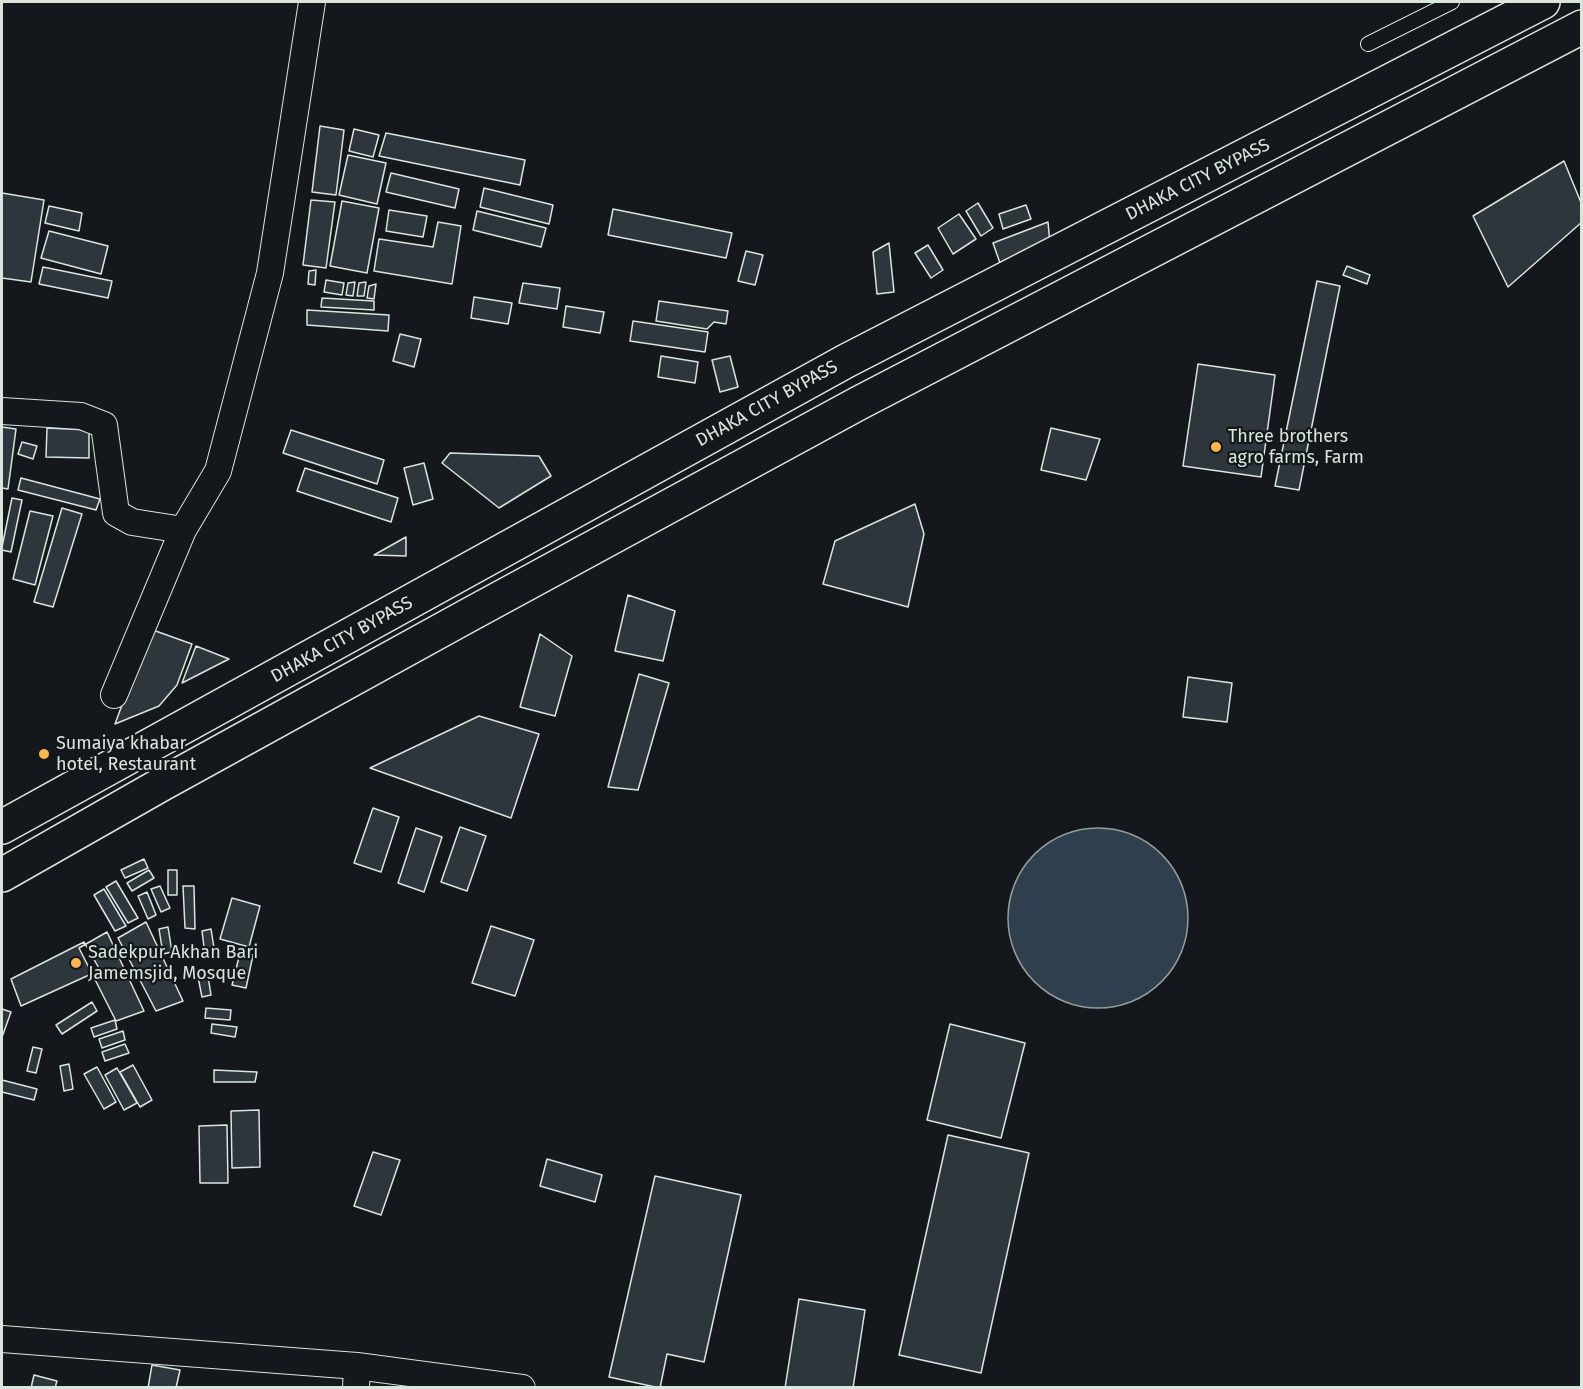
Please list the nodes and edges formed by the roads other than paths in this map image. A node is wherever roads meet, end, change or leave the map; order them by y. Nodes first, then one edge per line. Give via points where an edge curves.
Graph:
1 (312, 2) edge
2 (1452, 2) edge
3 (1544, 2) edge
4 (1581, 27) edge
5 (1368, 44) dead end
6 (2, 411) edge
7 (183, 530) junction
8 (114, 695) dead end
9 (2, 826) edge
10 (2, 875) edge
11 (2, 1339) edge
12 (356, 1377) edge
13 (522, 1388) edge

1 - 7 street via 270,273 218,471
2 - 5 lane
3 - 9 highway, DHAKA CITY BYPASS via 846,361
4 - 10 highway via 859,403
6 - 7 street via 81,416 104,425 116,513 132,522
7 - 8 street
11 - 12 street
12 - 13 street

